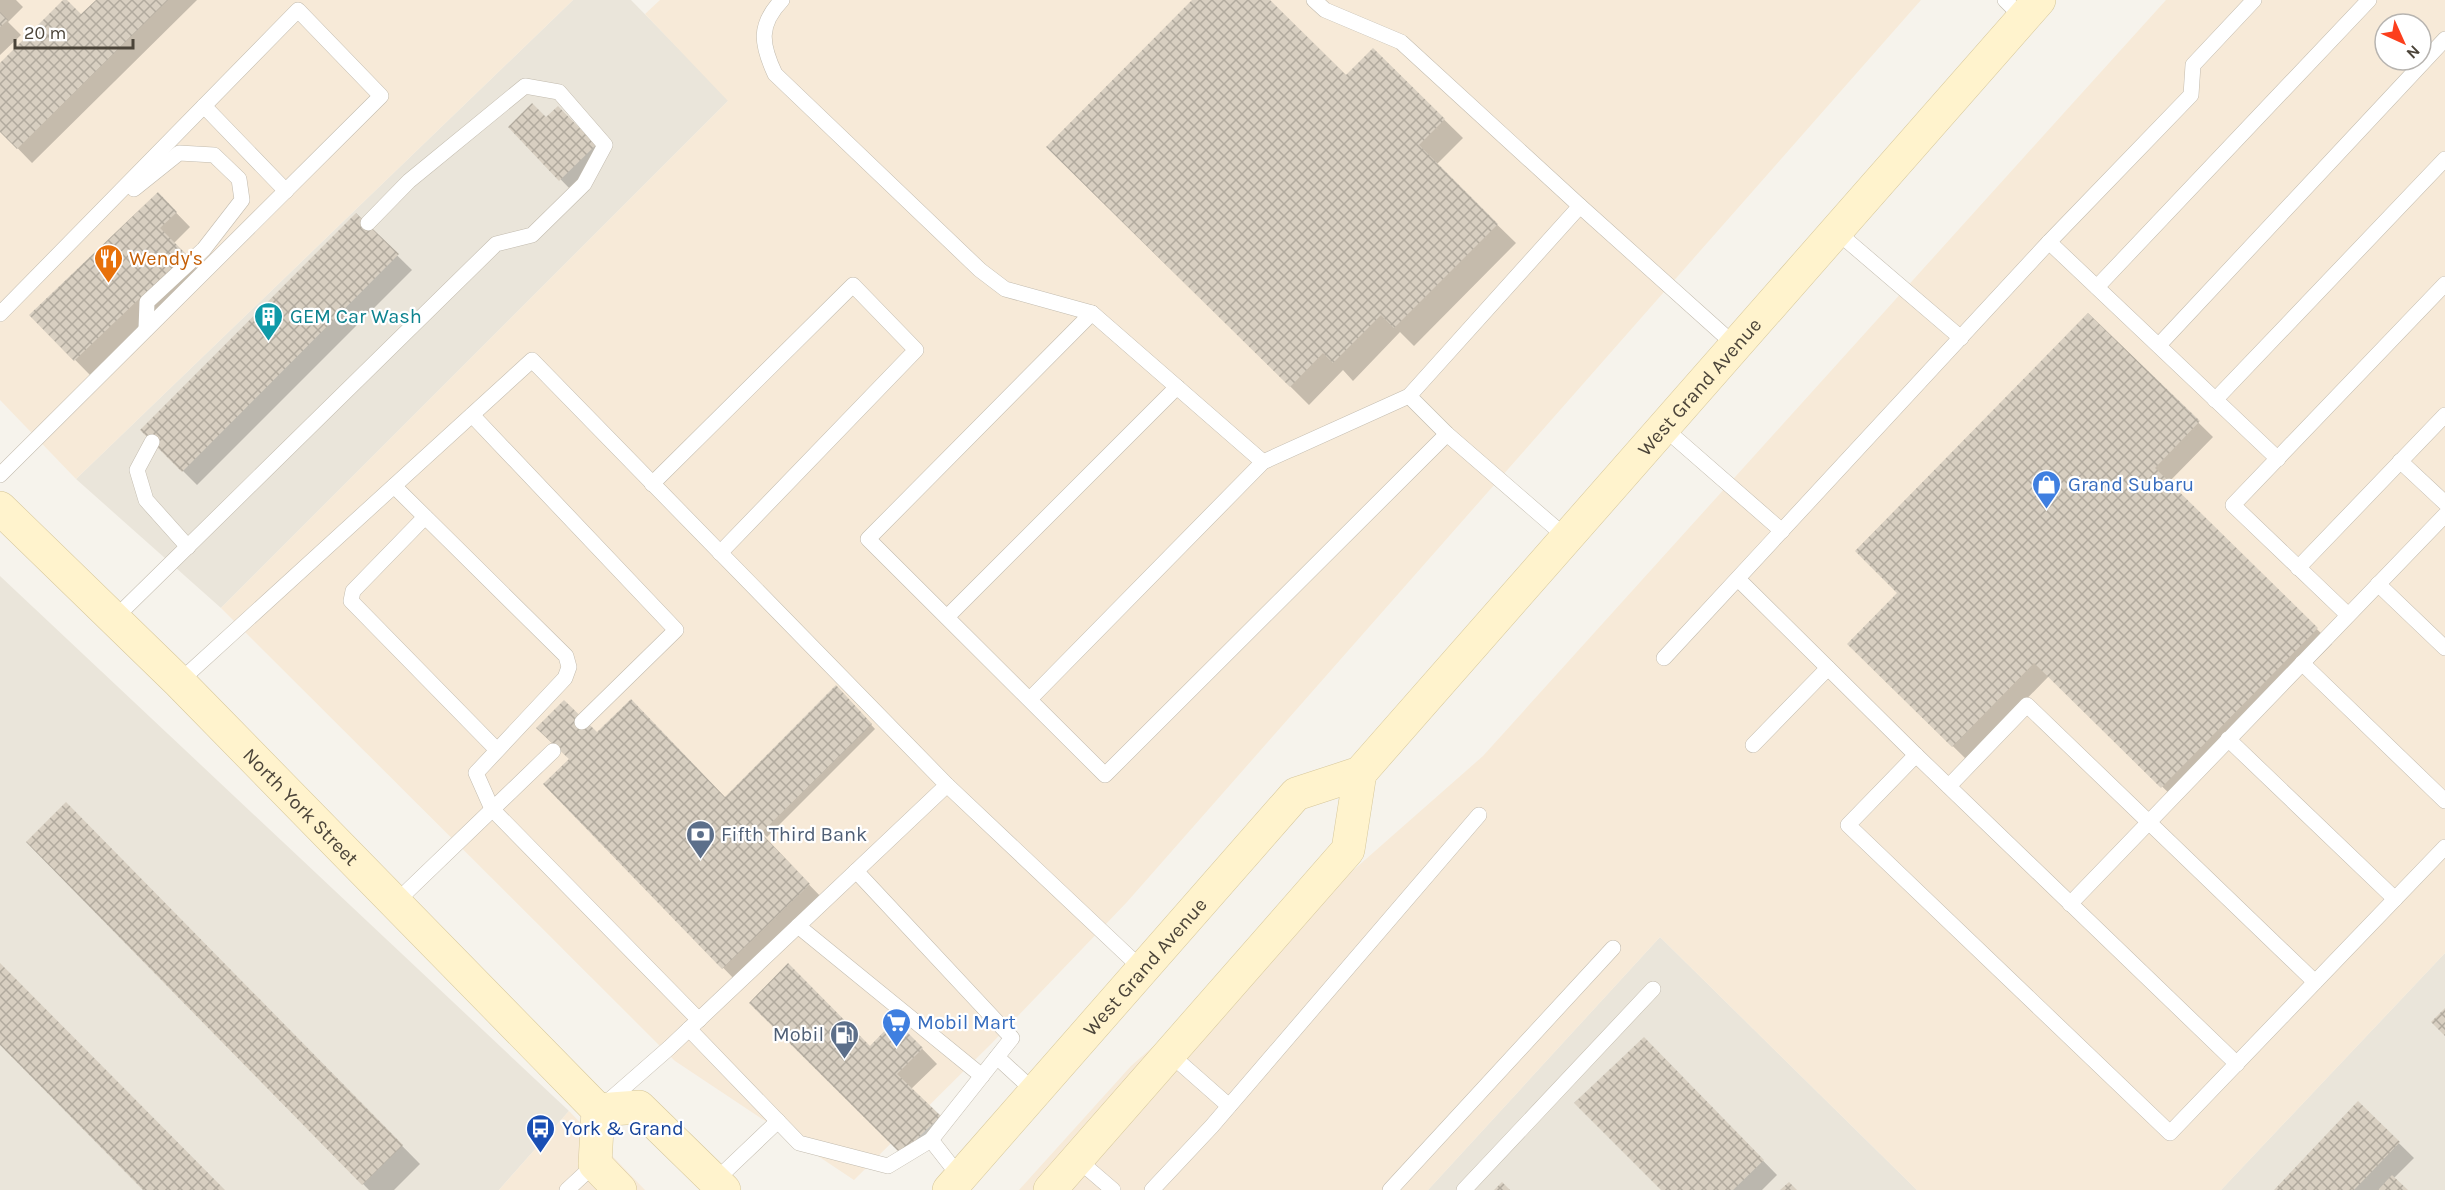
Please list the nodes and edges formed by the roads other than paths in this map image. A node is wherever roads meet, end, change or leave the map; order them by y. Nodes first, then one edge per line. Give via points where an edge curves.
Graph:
1 (782, 0) edge
2 (1314, 0) edge
3 (2254, 0) edge
4 (2369, 0) edge
5 (2022, 6) edge
6 (2445, 39) edge
7 (204, 106) junction
8 (2445, 159) edge
9 (286, 191) junction
10 (1580, 207) junction
11 (368, 224) dead end
12 (87, 225) junction
13 (1836, 231) junction
14 (2049, 242) junction
15 (2445, 284) edge
16 (2097, 287) junction
17 (0, 314) edge
18 (1092, 314) junction
19 (146, 329) junction
20 (1961, 338) junction
21 (2158, 345) junction
22 (1736, 346) junction
23 (1177, 387) junction
24 (1409, 396) junction
25 (2216, 400) junction
26 (2445, 414) edge
27 (472, 415) junction
28 (1664, 428) junction
29 (1447, 434) junction
30 (152, 442) dead end
31 (2277, 459) junction
32 (2400, 461) junction
33 (1263, 462) junction
34 (0, 475) edge
35 (652, 484) junction
36 (394, 486) junction
37 (2445, 504) edge
38 (0, 508) edge
39 (2445, 515) edge
40 (425, 517) junction
41 (1782, 531) junction
42 (1567, 538) junction
43 (188, 547) junction
44 (720, 553) junction
45 (2298, 568) junction
46 (1738, 579) junction
47 (2378, 584) junction
48 (2348, 615) junction
49 (947, 617) junction
50 (114, 619) junction
51 (2445, 648) edge
52 (1664, 658) dead end
53 (2302, 663) junction
54 (1828, 668) junction
55 (179, 682) junction
56 (1030, 699) junction
57 (582, 722) dead end
58 (2228, 740) junction
59 (1753, 745) dead end
60 (497, 750) junction
61 (552, 751) dead end
62 (1916, 755) junction
63 (1360, 773) junction
64 (947, 785) junction
65 (1949, 786) junction
66 (2445, 801) edge
67 (492, 809) junction
68 (1479, 815) dead end
69 (2149, 823) junction
70 (2445, 847) edge
71 (856, 871) junction
72 (2395, 899) junction
73 (394, 903) junction
74 (2070, 904) junction
75 (798, 926) junction
76 (1613, 948) dead end
77 (1143, 970) junction
78 (2315, 982) junction
79 (1653, 989) dead end
80 (694, 1024) junction
81 (1170, 1054) junction
82 (997, 1057) junction
83 (2236, 1064) junction
84 (982, 1076) junction
85 (1035, 1092) junction
86 (1229, 1106) junction
87 (597, 1110) junction
88 (778, 1121) junction
89 (931, 1140) junction
90 (1077, 1160) junction
91 (595, 1164) junction
92 (954, 1184) edge
93 (720, 1185) edge
94 (567, 1190) edge
95 (620, 1190) edge
96 (1050, 1190) edge
97 (1113, 1190) edge
98 (1152, 1190) edge
99 (1390, 1190) edge
100 (1464, 1190) edge

1 - 18 lane via 770,12 764,33 765,51 775,74 980,270 1005,289
2 - 10 lane via 1325,10 1401,42
3 - 14 lane via 2193,65 2191,95
4 - 16 lane
5 - 13 main road, West Grand Avenue
6 - 21 lane
7 - 9 lane
7 - 9 lane via 298,10 381,96
7 - 12 lane
8 - 25 lane
9 - 19 lane
10 - 22 lane
10 - 24 lane
11 - 43 lane via 408,181 525,86 560,92 605,146 584,184 532,235 496,244
12 - 17 lane
12 - 19 lane via 179,153 214,155 239,179 242,200 204,249 147,302
13 - 20 lane
13 - 22 main road, West Grand Avenue
14 - 16 lane
14 - 20 lane
15 - 31 lane
16 - 21 lane
18 - 23 lane
18 - 49 lane via 868,539
19 - 34 lane
20 - 41 lane
21 - 25 lane
22 - 28 main road, West Grand Avenue
23 - 33 lane
23 - 49 lane
24 - 29 lane
24 - 33 lane
25 - 31 lane
26 - 32 lane
27 - 35 lane via 532,360
27 - 36 lane
27 - 57 lane via 676,630
28 - 41 lane
28 - 42 main road, West Grand Avenue
29 - 42 lane
29 - 56 lane via 1105,775
30 - 43 lane via 137,470 147,500
31 - 45 lane via 2233,505
32 - 37 lane
32 - 45 lane
33 - 56 lane
35 - 44 lane
35 - 44 lane via 854,285 915,350
36 - 40 lane
36 - 55 lane
38 - 50 main road, North York Street
39 - 47 lane
40 - 60 lane via 567,656 565,678
40 - 60 lane via 353,591 351,601
41 - 46 lane
42 - 63 main road, West Grand Avenue
43 - 50 lane
44 - 64 lane
45 - 48 lane
46 - 52 lane
46 - 54 lane
47 - 48 lane
47 - 51 lane
48 - 53 lane
49 - 56 lane
50 - 55 main road, North York Street
53 - 58 lane
53 - 66 lane
54 - 59 lane
54 - 62 lane
55 - 73 main road, North York Street
58 - 69 lane
58 - 72 lane
60 - 67 lane via 476,773
61 - 67 lane
62 - 65 lane
62 - 83 lane via 1848,825 2169,1133
63 - 77 main road, West Grand Avenue via 1296,794
63 - 81 main road via 1348,850
64 - 71 lane
64 - 77 lane
65 - 69 lane via 2027,705
65 - 74 lane
67 - 73 lane
67 - 80 lane
68 - 86 lane
69 - 74 lane
69 - 78 lane
70 - 72 lane
71 - 75 lane
71 - 82 lane via 1012,1038
72 - 78 lane
73 - 87 main road, North York Street
74 - 83 lane
75 - 80 lane
75 - 84 lane
76 - 99 lane
77 - 85 main road, West Grand Avenue
78 - 83 lane
79 - 100 lane
80 - 87 lane
80 - 88 lane
81 - 86 lane
81 - 90 main road
82 - 84 lane
82 - 85 lane
84 - 89 lane
85 - 92 main road, West Grand Avenue
86 - 98 lane
87 - 91 main road
87 - 93 main road via 639,1107
88 - 89 lane via 799,1143 888,1166
88 - 93 lane
89 - 92 lane
90 - 96 main road
90 - 97 lane
91 - 94 lane
91 - 95 main road

